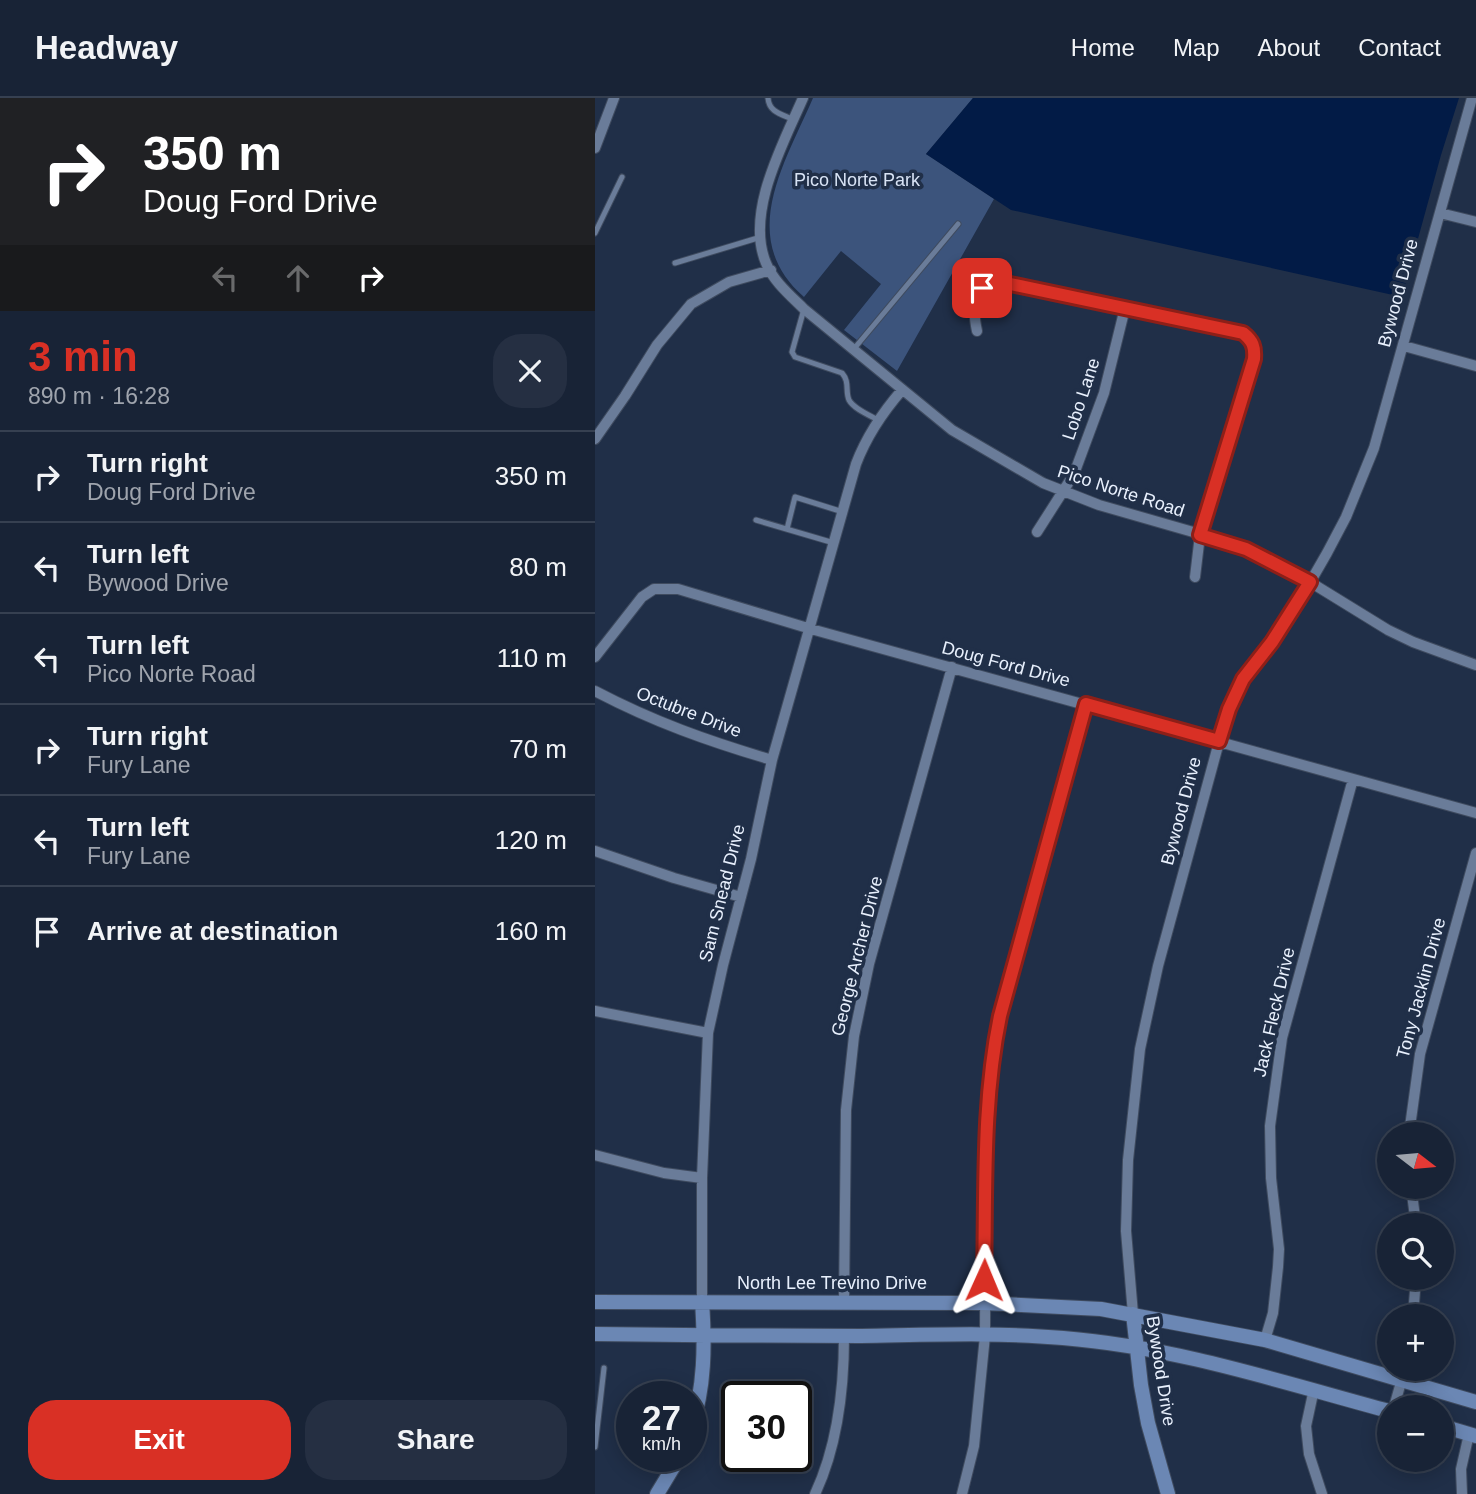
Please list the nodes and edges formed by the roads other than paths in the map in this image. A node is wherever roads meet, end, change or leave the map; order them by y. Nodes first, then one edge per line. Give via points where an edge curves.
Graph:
1 (614, 98) edge
2 (768, 98) edge
3 (803, 98) edge
4 (1472, 98) edge
5 (794, 119) junction
6 (595, 147) edge
7 (622, 177) dead end
8 (1440, 213) junction
9 (1476, 222) edge
10 (958, 224) dead end
11 (595, 233) edge
12 (761, 237) junction
13 (675, 263) dead end
14 (771, 270) junction
15 (1125, 308) junction
16 (804, 309) junction
17 (977, 331) dead end
18 (1404, 346) junction
19 (853, 350) junction
20 (1476, 366) edge
21 (902, 390) junction
22 (878, 420) junction
23 (595, 439) edge
24 (1062, 491) junction
25 (843, 512) junction
26 (756, 520) dead end
27 (787, 529) junction
28 (1037, 532) dead end
29 (1200, 535) junction
30 (834, 543) junction
31 (1195, 577) dead end
32 (1310, 582) junction
33 (811, 629) junction
34 (595, 656) edge
35 (1476, 665) edge
36 (952, 667) junction
37 (595, 691) edge
38 (1086, 704) junction
39 (1219, 741) junction
40 (772, 760) junction
41 (1353, 779) junction
42 (1476, 813) edge
43 (595, 851) edge
44 (1476, 853) edge
45 (741, 897) junction
46 (595, 1011) edge
47 (708, 1033) junction
48 (1411, 1122) edge
49 (595, 1155) edge
50 (702, 1178) junction
51 (595, 1302) edge
52 (702, 1302) junction
53 (844, 1303) junction
54 (984, 1303) junction
55 (1133, 1314) junction
56 (595, 1334) edge
57 (844, 1336) junction
58 (985, 1336) junction
59 (705, 1337) junction
60 (1265, 1340) junction
61 (1137, 1348) junction
62 (604, 1368) dead end
63 (1377, 1368) edge
64 (701, 1381) edge
65 (1419, 1381) edge
66 (1314, 1389) junction
67 (1476, 1402) edge
68 (1377, 1407) edge
69 (1454, 1430) edge
70 (1472, 1435) edge
71 (595, 1447) edge
72 (670, 1472) edge
73 (657, 1494) edge
74 (815, 1494) edge
75 (962, 1494) edge
76 (1168, 1494) edge
77 (1322, 1494) edge
78 (1462, 1494) edge

1 - 6 street
2 - 5 lane via 773,111
3 - 5 street, Pico Norte Road
4 - 8 street, Bywood Drive
5 - 12 street, Pico Norte Road via 771,173
7 - 11 lane
8 - 9 street
8 - 18 street, Bywood Drive
10 - 19 lane
12 - 13 lane
12 - 14 street, Pico Norte Road
14 - 16 street, Pico Norte Road
14 - 23 street via 729,282 691,304 657,345
15 - 17 street via 991,283 975,301
15 - 24 street, Lobo Lane via 1100,405 1074,474
15 - 29 street via 1243,333 1255,348
16 - 19 street, Pico Norte Road
16 - 22 lane via 792,352 795,357 842,373 854,406
18 - 20 street
18 - 32 street, Bywood Drive via 1374,447 1346,517
19 - 21 street, Pico Norte Road
21 - 22 street, Sam Snead Drive
21 - 24 street, Pico Norte Road via 973,444
22 - 25 street, Sam Snead Drive via 862,447
24 - 28 street, Lobo Lane
24 - 29 street, Pico Norte Road
25 - 27 lane via 795,497
25 - 30 street, Sam Snead Drive
26 - 27 lane
27 - 30 lane
29 - 31 street
29 - 32 street, Pico Norte Road via 1246,549
30 - 33 street, Sam Snead Drive
32 - 35 street, Pico Norte Road via 1388,630
32 - 39 street, Bywood Drive via 1243,679
33 - 34 street, Doug Ford Drive via 664,587 642,597
33 - 36 street, Doug Ford Drive
33 - 40 street, Sam Snead Drive
36 - 38 street, Doug Ford Drive
36 - 53 street, George Archer Drive via 869,964 854,1036 846,1110
37 - 40 street, Octubre Drive via 657,722
38 - 39 street, Doug Ford Drive
38 - 54 street via 993,1046 986,1115
39 - 41 street, Doug Ford Drive
39 - 55 street, Bywood Drive via 1140,1049 1128,1184 1127,1255
40 - 45 street, Sam Snead Drive
41 - 42 street, Doug Ford Drive
41 - 60 street, Jack Fleck Drive via 1282,1038 1270,1126 1279,1250 1275,1302
43 - 45 street
44 - 48 street, Tony Jacklin Drive via 1420,1054
45 - 47 street, Sam Snead Drive
46 - 47 street
47 - 50 street, Sam Snead Drive
49 - 50 street
50 - 52 street, Sam Snead Drive
51 - 52 main road, North Lee Trevino Drive
52 - 53 main road, North Lee Trevino Drive
52 - 59 main road, Sam Snead Drive
53 - 54 main road, North Lee Trevino Drive
54 - 55 main road, North Lee Trevino Drive
54 - 58 street
55 - 60 main road, North Lee Trevino Drive
55 - 61 main road, Bywood Drive
56 - 59 main road
57 - 58 main road
57 - 59 main road
57 - 74 street via 837,1422
58 - 61 main road via 1063,1338
58 - 75 street via 974,1446
59 - 64 main road, Sam Snead Drive
60 - 63 main road, North Lee Trevino Drive
61 - 66 main road
61 - 76 main road, Bywood Drive via 1148,1423
62 - 71 lane
65 - 67 main road, North Lee Trevino Drive
66 - 68 main road
66 - 77 street via 1306,1426
69 - 70 main road
70 - 78 street via 1461,1469
72 - 73 main road

